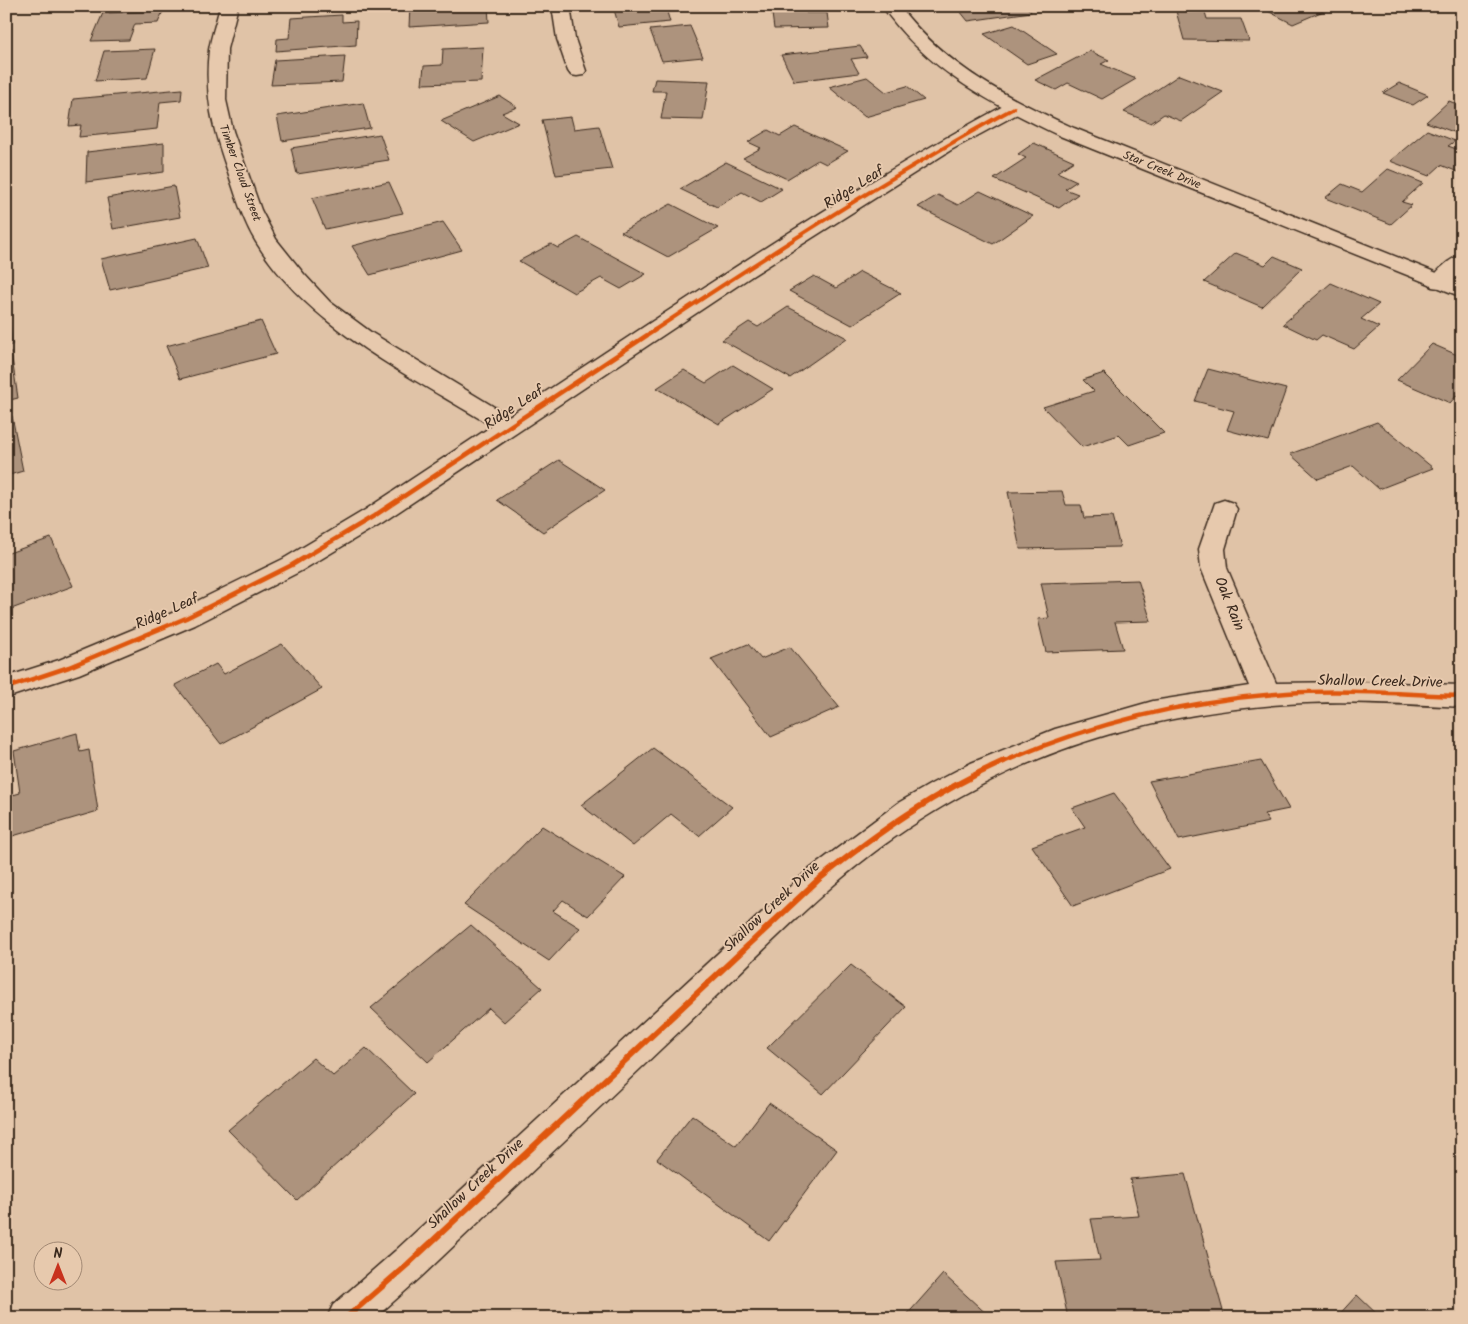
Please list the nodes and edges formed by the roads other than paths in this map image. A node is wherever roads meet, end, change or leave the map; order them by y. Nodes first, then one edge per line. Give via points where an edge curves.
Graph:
1 (229, 6) edge
2 (561, 6) edge
3 (890, 6) edge
4 (577, 71) dead end
5 (1014, 108) junction
6 (1462, 261) edge
7 (1440, 282) junction
8 (1462, 291) edge
9 (509, 426) junction
10 (1224, 509) dead end
11 (6, 688) edge
12 (1267, 696) junction
13 (1462, 696) edge
14 (346, 1318) edge

1 - 9 street, Timber Cloud Street via 218,49 217,100 223,131 251,210 266,241 322,306 364,338
2 - 4 street via 566,39
3 - 5 street, Star Creek Drive via 908,31 944,64
5 - 7 street, Star Creek Drive
5 - 9 street, Ridge Leaf via 944,146
6 - 7 street
7 - 8 street, Star Creek Drive
9 - 11 street, Ridge Leaf via 374,516 292,565 186,618 69,667
10 - 12 street, Oak Rain via 1212,549 1214,568
12 - 13 street, Shallow Creek Drive via 1342,692
12 - 14 street, Shallow Creek Drive via 1218,700 1145,714 1074,733 981,772 878,832 818,880 408,1264

